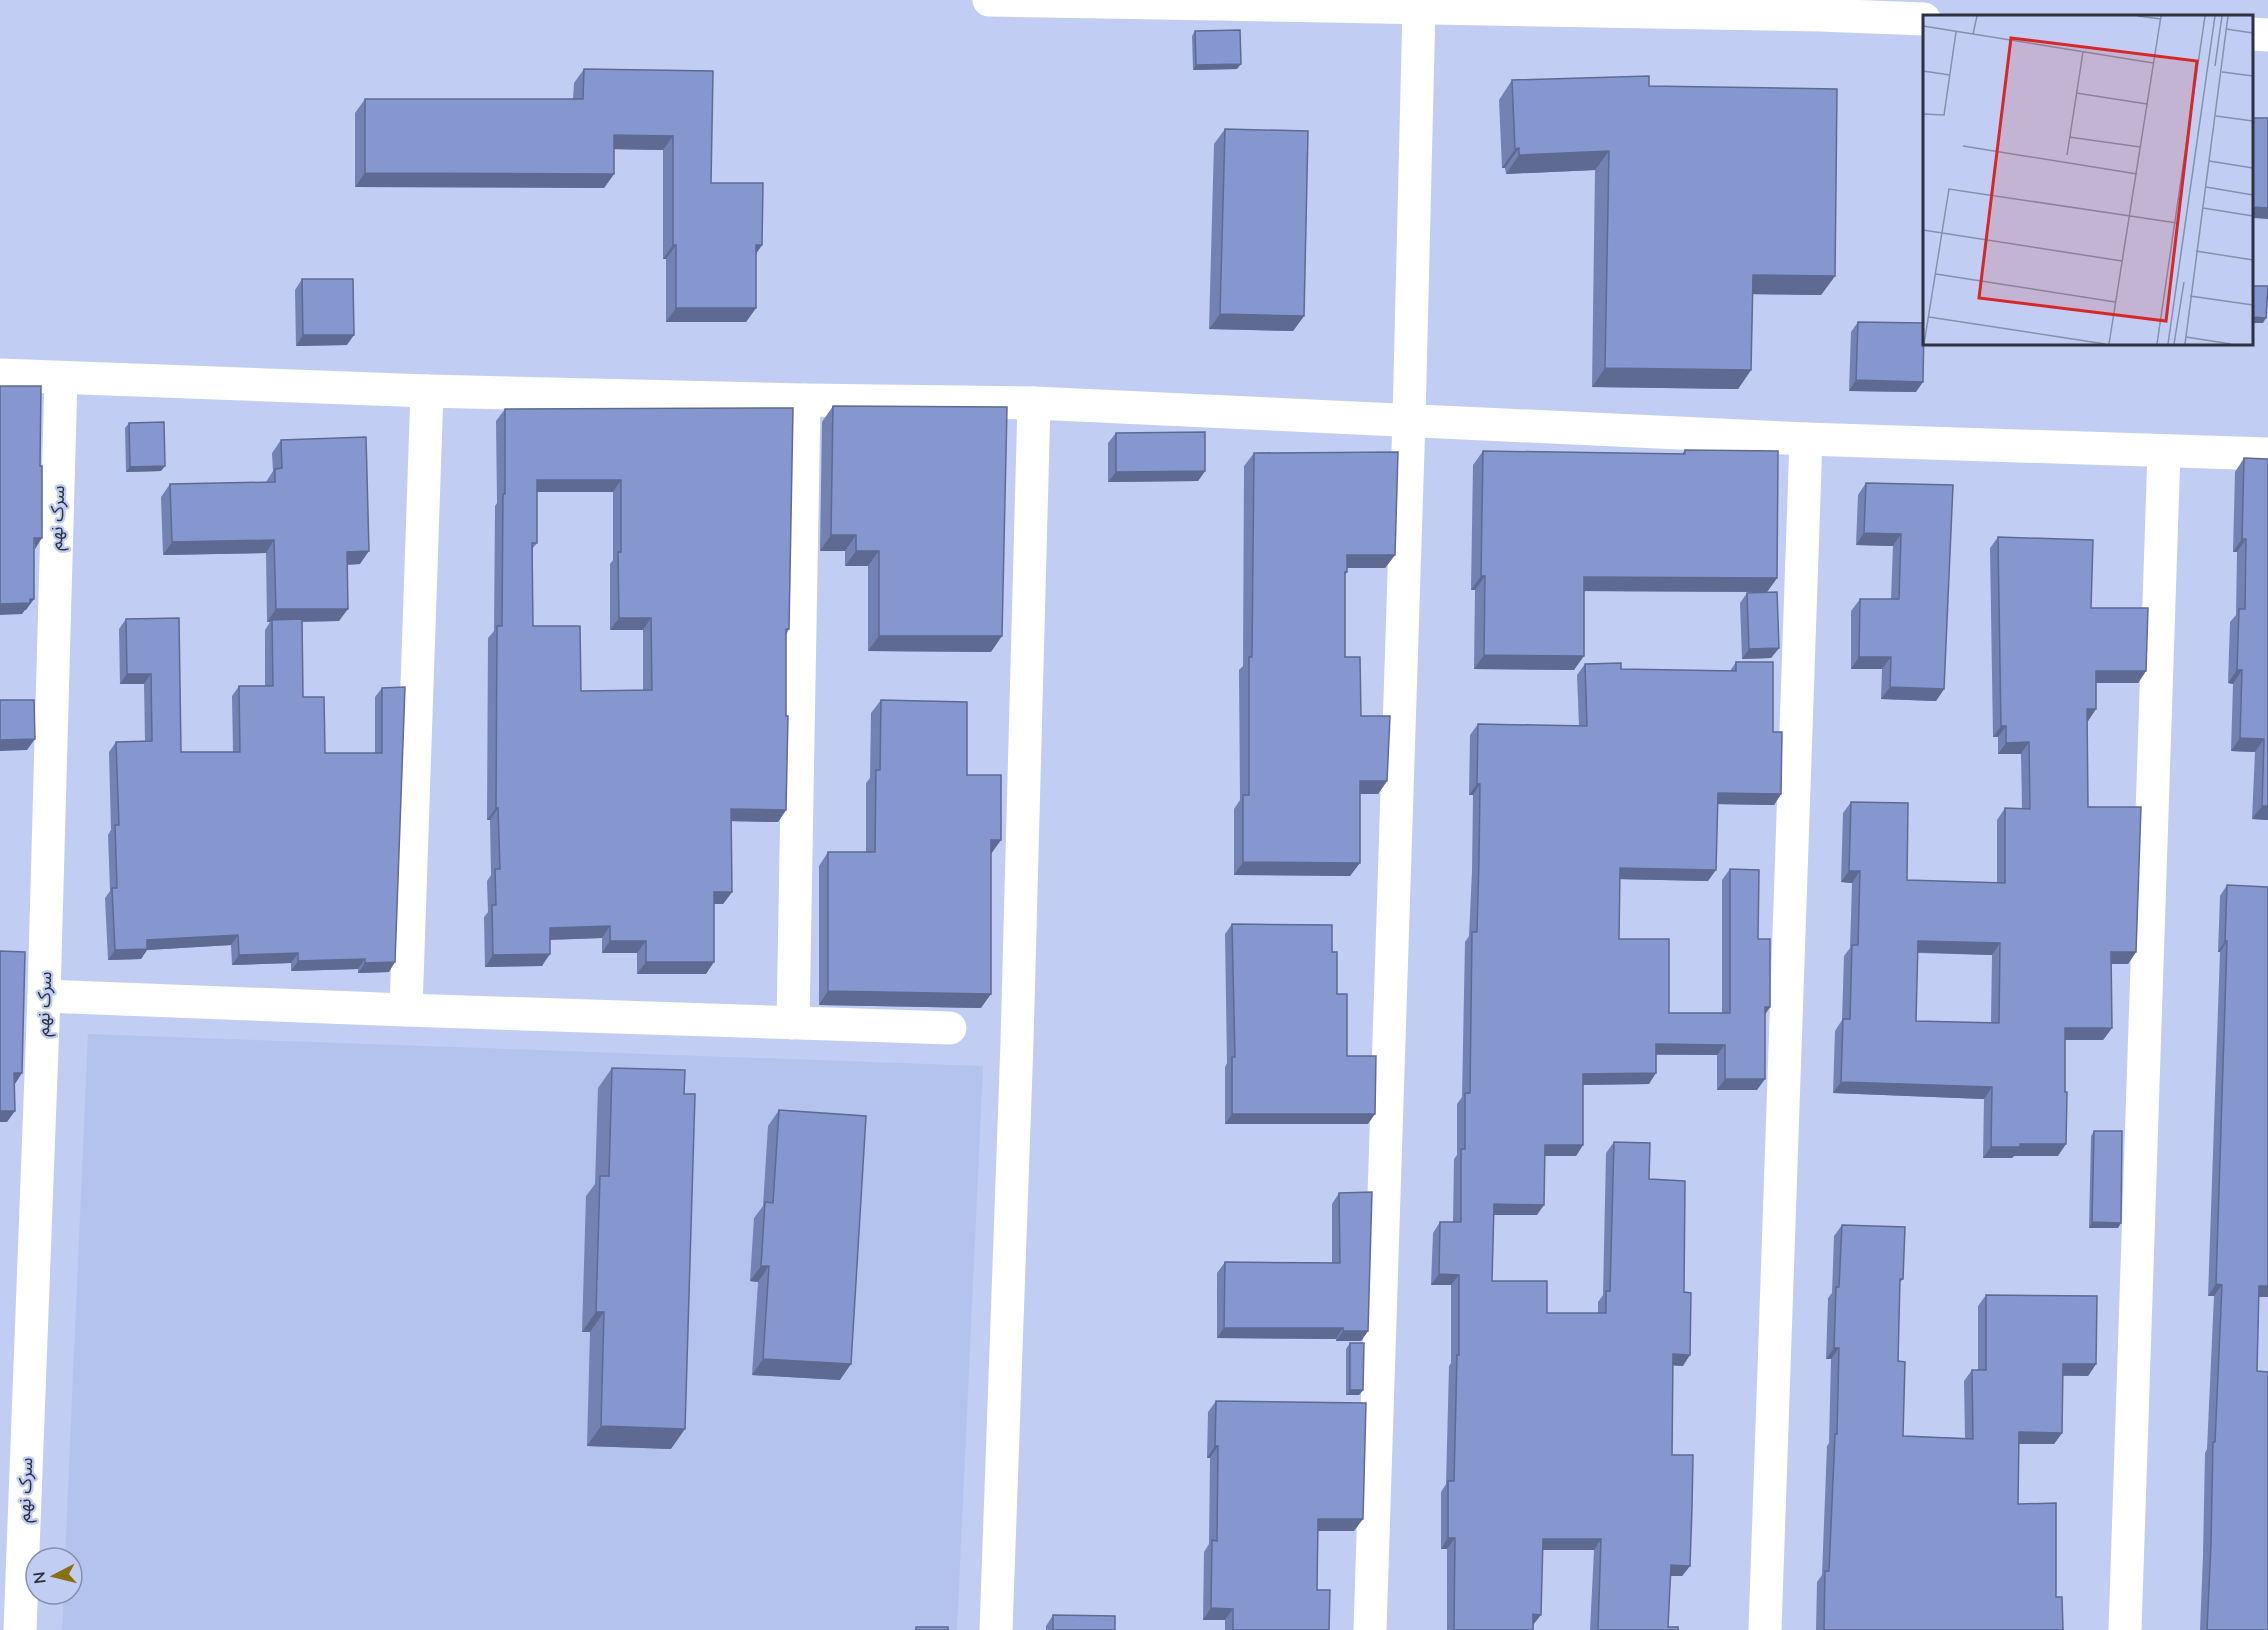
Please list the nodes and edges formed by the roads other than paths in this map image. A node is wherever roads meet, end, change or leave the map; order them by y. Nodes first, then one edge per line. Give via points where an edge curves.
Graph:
1 (989, 0) edge
2 (1419, 8) junction
3 (1923, 20) edge
4 (2253, 34) edge
5 (2268, 35) edge
6 (0, 375) edge
7 (61, 378) junction
8 (427, 391) junction
9 (804, 400) junction
10 (1034, 402) junction
11 (1410, 419) junction
12 (1806, 439) junction
13 (2164, 451) junction
14 (2268, 454) edge
15 (44, 996) junction
16 (406, 1010) junction
17 (793, 1023) junction
18 (950, 1028) dead end
19 (20, 1630) edge
20 (996, 1630) edge
21 (1370, 1630) edge
22 (1766, 1630) edge
23 (2125, 1630) edge

1 - 2 street
2 - 3 street
2 - 11 street
4 - 5 street
6 - 7 street
7 - 8 street
7 - 15 street, سرک نهم
8 - 9 street
8 - 16 street
9 - 10 street
9 - 17 street
10 - 11 street
10 - 20 street
11 - 12 street
11 - 21 street
12 - 13 street
12 - 22 street
13 - 14 street
13 - 23 street
15 - 16 street
15 - 19 street, سرک نهم
16 - 17 street
17 - 18 street

